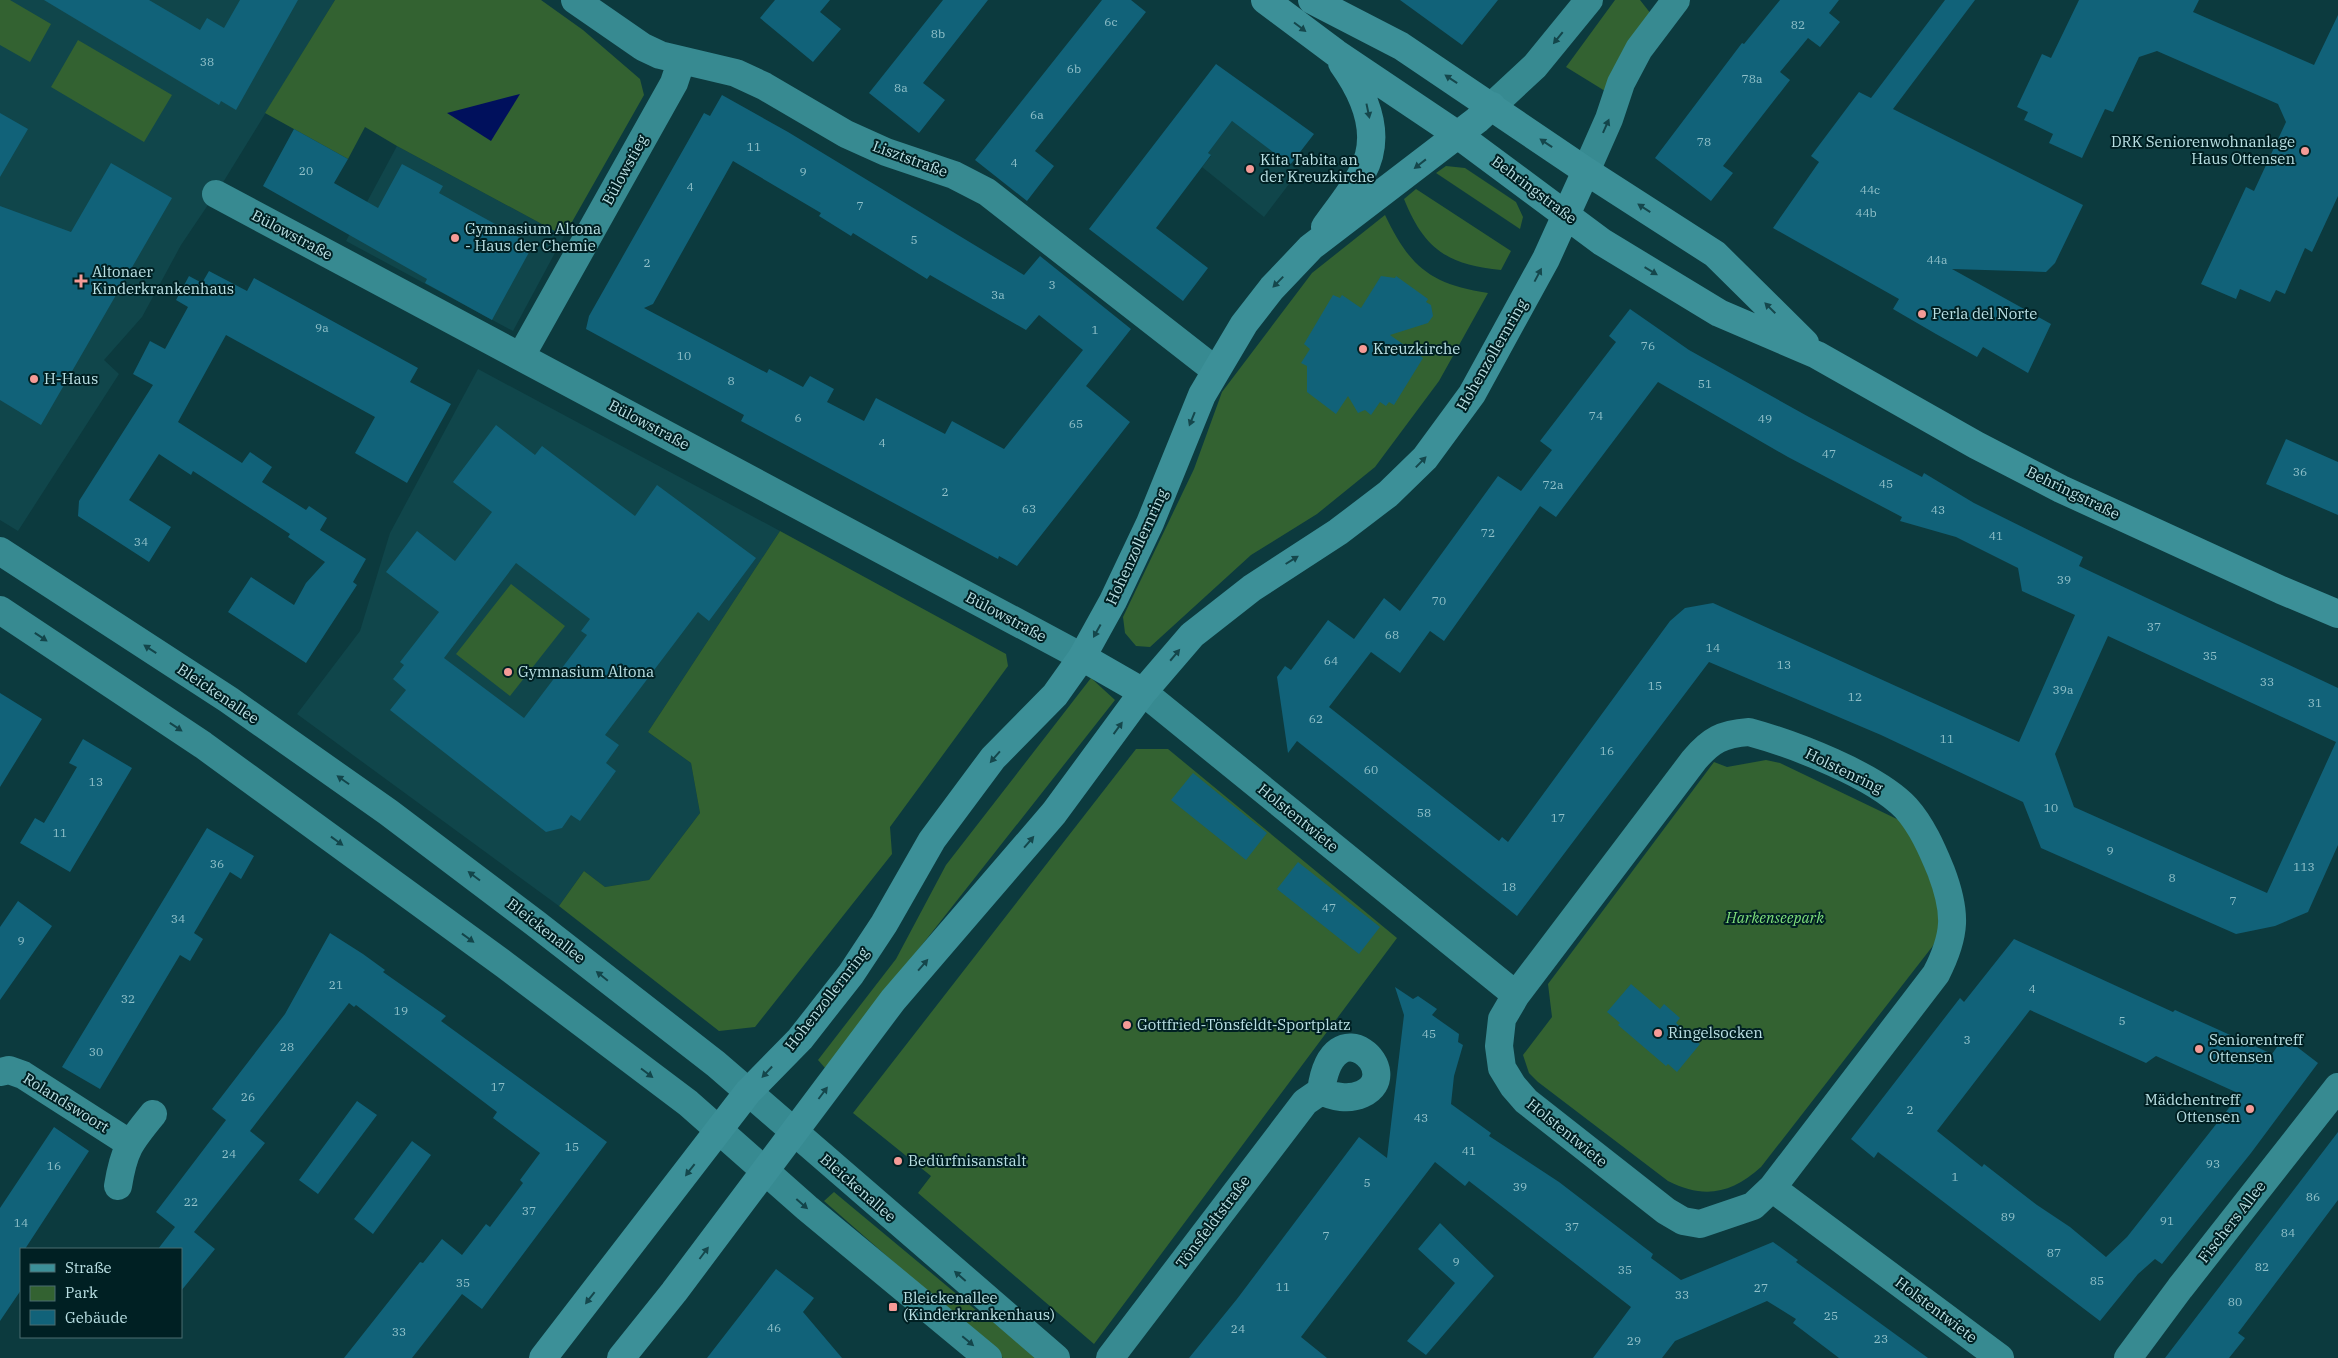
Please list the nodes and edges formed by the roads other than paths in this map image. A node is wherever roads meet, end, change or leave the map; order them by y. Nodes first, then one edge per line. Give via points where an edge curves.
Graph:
1 (575, 0) edge
2 (1265, 0) edge
3 (1312, 0) edge
4 (1589, 0) edge
5 (1676, 0) edge
6 (1336, 54) junction
7 (681, 62) junction
8 (1492, 106) junction
9 (1458, 134) junction
10 (1586, 171) junction
11 (216, 194) dead end
12 (1567, 215) junction
13 (1311, 247) junction
14 (1817, 355) junction
15 (521, 356) junction
16 (1215, 370) junction
17 (0, 551) edge
18 (0, 610) edge
19 (2338, 614) edge
20 (1082, 657) junction
21 (1144, 692) junction
22 (1516, 995) junction
23 (0, 1072) edge
24 (2338, 1087) edge
25 (1321, 1091) dead end
26 (748, 1092) junction
27 (153, 1114) dead end
28 (719, 1131) junction
29 (793, 1132) junction
30 (130, 1143) junction
31 (766, 1172) junction
32 (118, 1186) dead end
33 (1772, 1188) junction
34 (543, 1358) edge
35 (621, 1358) edge
36 (988, 1358) edge
37 (1056, 1358) edge
38 (1110, 1358) edge
39 (2000, 1358) edge
40 (2128, 1358) edge

1 - 7 street, Lisztstraße via 643,47
2 -> 6 main road, Behringstraße
8 -> 3 main road, Behringstraße via 1401,46
4 -> 8 street, Hohenzollernring via 1535,66
10 -> 5 street, Hohenzollernring via 1609,119 1620,83
6 - 9 main road, Behringstraße
6 -> 13 main road via 1365,99 1371,127 1371,149 1363,172
7 - 15 street, Bülowstieg via 674,83
7 - 16 street, Lisztstraße via 736,73 846,134 886,152 954,175 986,192
8 - 9 main road, Hohenzollernring
10 -> 8 main road, Behringstraße
9 - 12 main road, Behringstraße
9 -> 13 main road, Hohenzollernring
10 - 12 main road, Hohenzollernring
14 -> 10 main road, Behringstraße via 1716,254
11 - 15 street, Bülowstraße
12 -> 14 main road, Behringstraße via 1602,242 1719,313
21 -> 12 main road, Hohenzollernring via 1192,635 1241,596 1338,532 1388,494 1425,458 1472,394 1525,300
13 -> 16 main road, Hohenzollernring via 1272,288
14 - 19 main road, Behringstraße via 2061,489
15 - 20 street, Bülowstraße
16 -> 20 main road, Hohenzollernring via 1114,602
26 -> 17 street, Bleickenallee via 535,922 388,812 229,700
18 -> 28 street via 203,745 357,856 681,1098
20 - 21 main road
20 -> 26 main road, Hohenzollernring via 1055,695 993,758 932,840 851,974 800,1039
21 - 22 street, Holstentwiete
29 -> 21 main road, Hohenzollernring via 893,1000 1054,813
22 - 33 street, Holstentwiete via 1502,1018 1499,1046 1502,1068 1513,1086 1526,1101 1666,1211 1683,1221 1700,1224 1753,1206
22 - 33 street, Holstenring via 1612,865 1709,742 1732,733 1755,734 1819,758 1887,791 1919,826 1937,862 1950,901 1953,928 1948,949 1936,974
23 - 30 street, Rolandswoort via 9,1070 24,1075
24 - 40 street, Fischers Allee
25 - 38 street, Tönsfeldtstraße via 1304,1102
26 - 28 main road, Hohenzollernring
26 - 29 street, Bleickenallee
27 - 30 street
28 - 31 street
28 -> 34 main road, Hohenzollernring
29 - 31 main road, Hohenzollernring
37 -> 29 street, Bleickenallee
30 - 32 street via 122,1159
35 -> 31 main road, Hohenzollernring
31 -> 36 street
33 - 39 street, Holstentwiete

